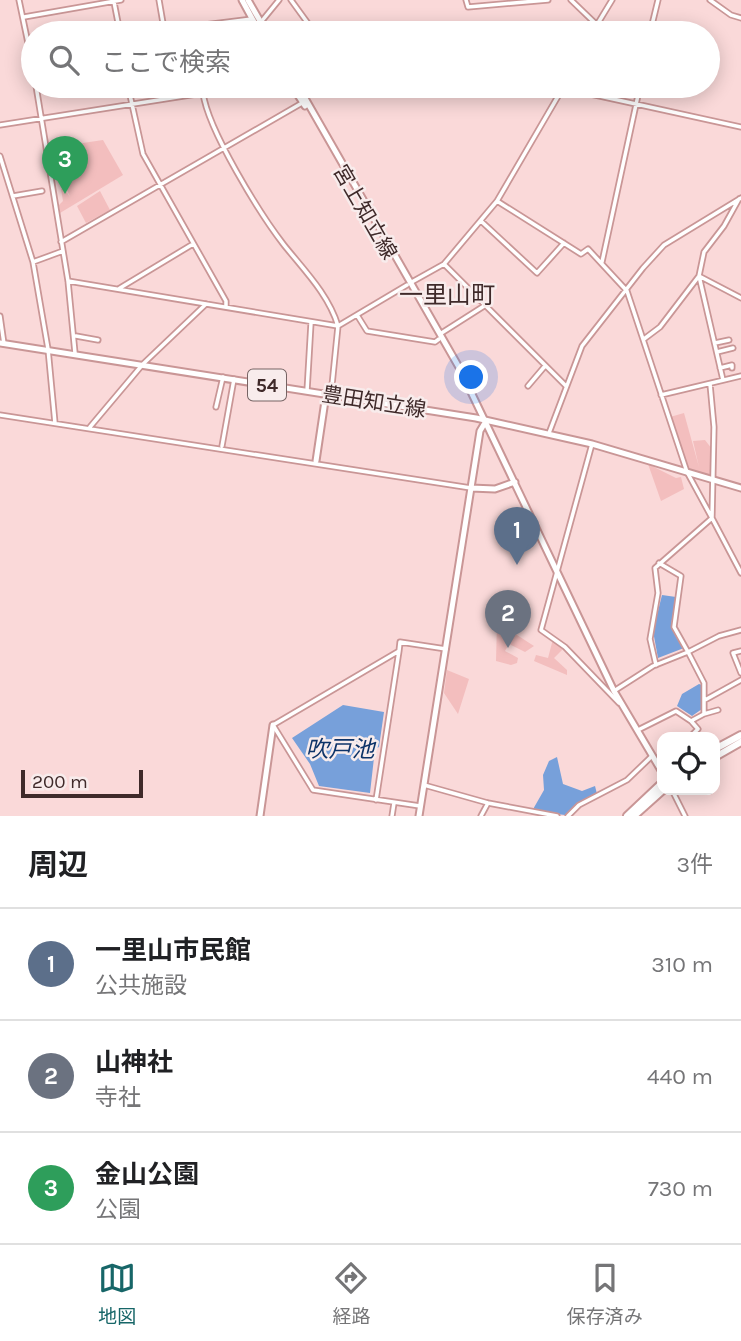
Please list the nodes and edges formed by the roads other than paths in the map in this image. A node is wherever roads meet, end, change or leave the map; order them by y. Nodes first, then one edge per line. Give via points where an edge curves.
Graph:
1 (19, 0) edge
2 (121, 0) edge
3 (159, 0) edge
4 (242, 0) edge
5 (248, 0) edge
6 (279, 0) edge
7 (291, 0) edge
8 (466, 0) edge
9 (548, 0) edge
10 (571, 0) edge
11 (612, 0) edge
12 (658, 0) edge
13 (710, 0) edge
14 (114, 2) edge
15 (505, 2) edge
16 (24, 17) junction
17 (741, 18) edge
18 (252, 19) joint
19 (25, 21) edge
20 (118, 21) edge
21 (163, 21) edge
22 (234, 21) edge
23 (260, 21) edge
24 (262, 21) edge
25 (306, 21) edge
26 (593, 21) edge
27 (599, 21) edge
28 (653, 21) edge
29 (38, 98) edge
30 (130, 98) edge
31 (163, 98) edge
32 (204, 98) edge
33 (300, 98) edge
34 (305, 98) edge
35 (557, 98) edge
36 (613, 98) edge
37 (637, 98) edge
38 (131, 102) junction
39 (303, 103) junction
40 (636, 103) junction
41 (42, 118) junction
42 (0, 125) edge
43 (741, 127) edge
44 (226, 148) junction
45 (0, 156) edge
46 (161, 185) junction
47 (42, 191) dead end
48 (13, 196) junction
49 (740, 200) edge
50 (497, 201) junction
51 (481, 221) junction
52 (61, 242) junction
53 (564, 243) junction
54 (193, 244) junction
55 (63, 251) junction
56 (33, 262) junction
57 (602, 262) junction
58 (444, 264) junction
59 (699, 276) junction
60 (68, 281) junction
61 (409, 284) junction
62 (118, 289) junction
63 (627, 291) junction
64 (741, 298) edge
65 (207, 304) junction
66 (484, 306) junction
67 (226, 307) junction
68 (357, 315) junction
69 (0, 316) edge
70 (311, 322) junction
71 (338, 326) junction
72 (76, 336) junction
73 (440, 337) junction
74 (644, 339) junction
75 (98, 340) dead end
76 (729, 340) dead end
77 (715, 343) junction
78 (2, 344) edge
79 (733, 348) dead end
80 (48, 349) junction
81 (717, 352) junction
82 (75, 353) junction
83 (143, 364) junction
84 (545, 366) junction
85 (720, 368) junction
86 (732, 368) dead end
87 (741, 376) edge
88 (223, 377) junction
89 (234, 379) junction
90 (723, 380) junction
91 (710, 383) junction
92 (528, 386) dead end
93 (566, 386) junction
94 (307, 391) junction
95 (329, 395) junction
96 (661, 395) junction
97 (216, 407) dead end
98 (0, 415) edge
99 (486, 421) junction
100 (55, 423) junction
101 (90, 427) junction
102 (549, 433) junction
103 (592, 444) junction
104 (222, 447) junction
105 (316, 461) junction
106 (687, 472) junction
107 (715, 480) junction
108 (515, 482) junction
109 (471, 488) junction
110 (741, 488) edge
111 (712, 518) junction
112 (659, 563) junction
113 (741, 571) edge
114 (558, 573) junction
115 (741, 630) edge
116 (446, 649) junction
117 (399, 650) junction
118 (741, 651) edge
119 (688, 652) junction
120 (656, 665) junction
121 (741, 673) edge
122 (607, 677) junction
123 (741, 680) edge
124 (598, 681) junction
125 (614, 691) junction
126 (705, 700) junction
127 (623, 707) junction
128 (718, 710) dead end
129 (704, 714) junction
130 (691, 721) junction
131 (273, 725) junction
132 (637, 730) junction
133 (695, 732) edge
134 (741, 735) edge
135 (741, 742) edge
136 (720, 746) edge
137 (720, 754) edge
138 (652, 755) junction
139 (657, 764) edge
140 (424, 785) junction
141 (657, 788) edge
142 (657, 795) edge
143 (674, 795) edge
144 (376, 800) junction
145 (394, 803) junction
146 (488, 803) junction
147 (420, 806) junction
148 (260, 816) edge
149 (392, 816) edge
150 (419, 816) edge
151 (481, 816) edge
152 (557, 816) edge
153 (568, 816) edge
154 (627, 816) edge
155 (634, 816) edge
156 (685, 816) edge

1 - 16 street
2 - 14 street
3 - 21 street
4 - 18 main road
5 - 23 main road
6 - 24 street
7 - 25 street
8 - 15 street via 468,7
9 - 15 street
10 - 26 street
11 - 27 street
12 - 28 street
13 - 17 street
14 - 16 street
14 - 20 street
16 - 19 street
18 - 22 street
29 - 41 street
30 - 38 street
31 - 38 street
32 - 44 street
33 - 39 main road, 宮上知立線
34 - 61 main road, 宮上知立線
35 - 50 street
36 - 40 street
37 - 40 street
38 - 41 street
38 - 46 street via 143,154
39 - 44 street
39 - 61 main road, 宮上知立線
40 - 43 street
40 - 57 street
41 - 42 street
41 - 52 street
44 - 46 street
44 - 71 street via 276,234 331,306
45 - 48 street
46 - 52 street
46 - 54 street
47 - 48 street
48 - 56 street
49 - 59 street via 704,252
49 - 63 street via 664,245
50 - 51 street
50 - 53 street
51 - 53 street via 537,273
51 - 58 street
52 - 55 street
53 - 57 street via 581,254 588,249
54 - 62 street
54 - 67 street
55 - 56 street
55 - 60 street
56 - 80 street
57 - 63 street
58 - 61 street
58 - 66 street
59 - 64 street
59 - 74 street via 660,327
59 - 77 street
60 - 62 street
60 - 72 street
61 - 68 street
61 - 73 main road, 宮上知立線
62 - 65 street
63 - 74 street
63 - 93 street via 582,346
65 - 67 street
65 - 83 street
66 - 73 street
66 - 84 street
67 - 70 street
68 - 71 street
68 - 73 street via 367,331 435,342
69 - 78 street
70 - 71 street
70 - 94 street
71 - 95 street
72 - 75 street
72 - 82 street
73 - 99 main road, 宮上知立線
74 - 96 street
76 - 77 street
77 - 81 street
78 - 80 main road, 豊田知立線 / 54
79 - 81 street
80 - 82 main road, 豊田知立線 / 54
80 - 100 street
81 - 85 street
82 - 83 main road, 豊田知立線 / 54
83 - 88 main road, 豊田知立線 / 54
83 - 101 street
84 - 92 street
84 - 93 street
85 - 86 street
85 - 90 street
87 - 90 street
88 - 89 main road, 豊田知立線 / 54
88 - 97 street
89 - 94 main road, 豊田知立線 / 54
89 - 104 street
90 - 91 street
91 - 96 street
91 - 107 street
93 - 102 street
94 - 95 main road, 豊田知立線 / 54
95 - 99 main road, 豊田知立線 / 54
95 - 105 main road
96 - 106 street
98 - 100 street
99 - 102 main road, 豊田知立線 / 54
99 - 108 main road, 宮上知立線
99 - 109 main road
100 - 101 street
101 - 104 street
102 - 103 main road, 豊田知立線 / 54
103 - 106 main road, 豊田知立線 / 54
103 - 114 street
104 - 105 street
105 - 109 street
106 - 107 main road, 豊田知立線 / 54
106 - 111 street
107 - 110 main road, 豊田知立線 / 54
107 - 111 street
108 - 109 main road via 495,489
108 - 114 main road, 宮上知立線
109 - 116 main road
111 - 112 street
111 - 113 street
112 - 119 street via 681,576 673,620
112 - 120 street via 650,639
114 - 122 main road, 宮上知立線
114 - 124 street via 541,630
115 - 119 street
116 - 117 street via 400,642
116 - 140 main road
117 - 131 street
117 - 144 street
118 - 121 street via 733,653
119 - 120 street
119 - 126 street via 704,683
120 - 125 street
122 - 124 street
122 - 125 main road, 宮上知立線
123 - 126 street
124 - 127 street
125 - 127 main road, 宮上知立線
126 - 129 street
127 - 132 main road, 宮上知立線
128 - 129 street
129 - 130 street
130 - 132 street via 676,711
130 - 133 street via 698,729
131 - 144 street via 313,790
131 - 148 main road
132 - 138 main road, 宮上知立線
134 - 136 highway
135 - 137 highway
138 - 139 main road, 宮上知立線
138 - 153 street via 627,780 579,804
140 - 146 street
140 - 147 main road
141 - 154 highway
142 - 155 highway
143 - 156 street
144 - 145 street
145 - 147 street
145 - 149 street
146 - 151 street
146 - 152 street
147 - 150 main road

